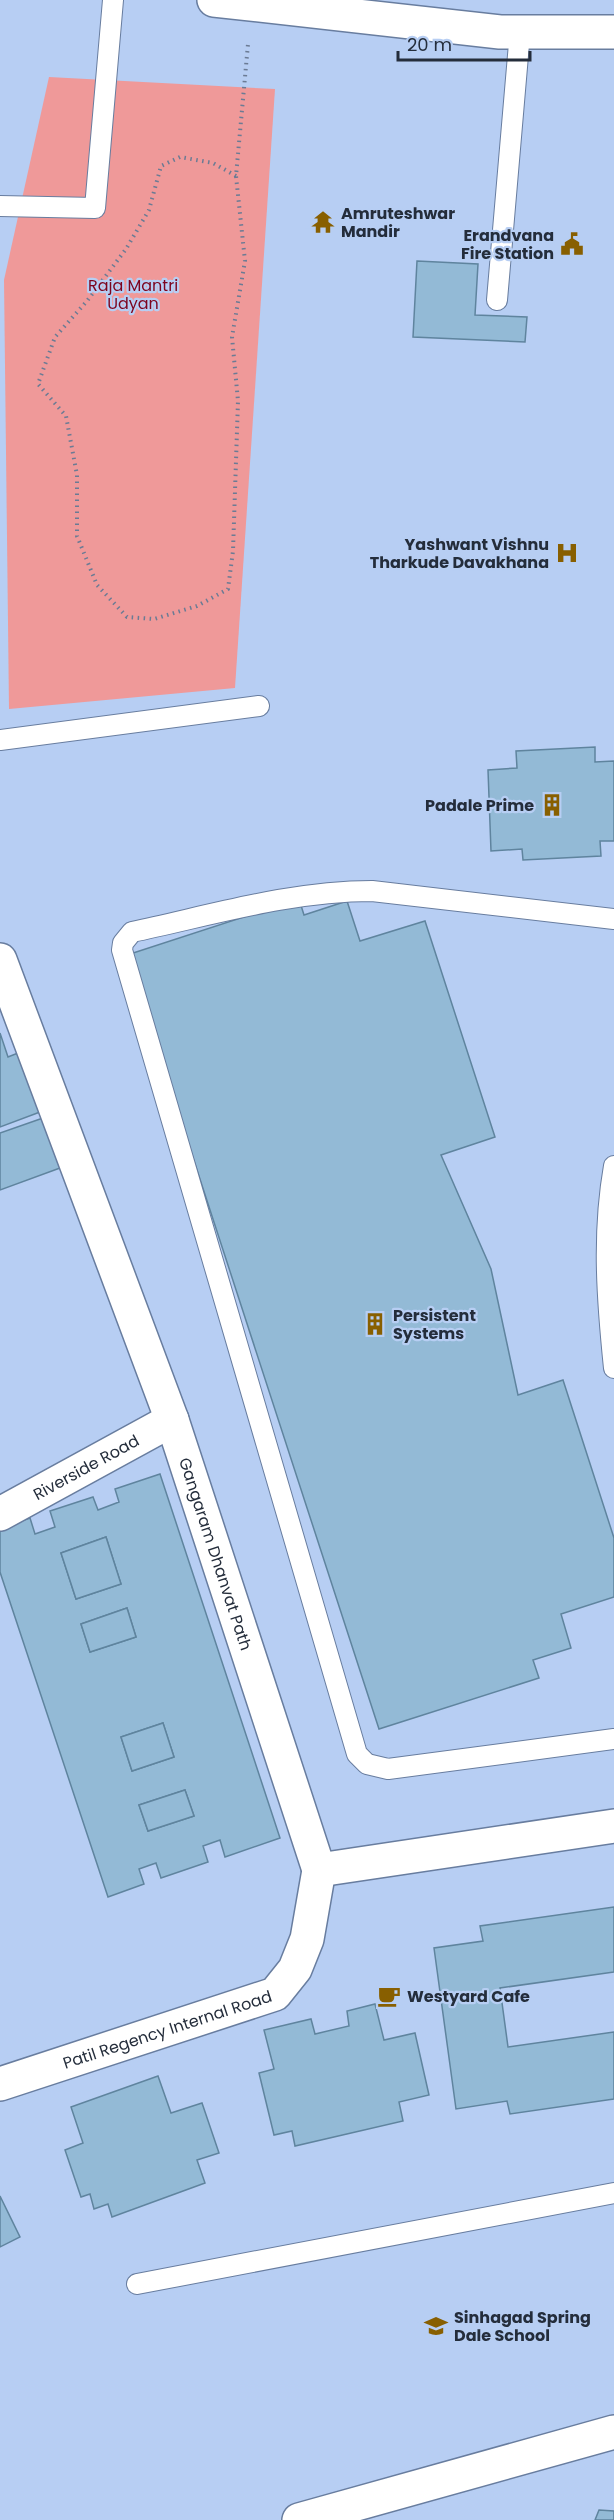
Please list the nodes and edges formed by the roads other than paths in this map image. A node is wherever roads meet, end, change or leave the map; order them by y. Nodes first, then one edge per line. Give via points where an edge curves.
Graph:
1 (113, 0) edge
2 (214, 0) edge
3 (520, 32) junction
4 (614, 32) edge
5 (0, 206) edge
6 (497, 300) dead end
7 (259, 706) dead end
8 (0, 740) edge
9 (614, 919) edge
10 (0, 960) edge
11 (614, 1166) edge
12 (614, 1368) edge
13 (172, 1420) junction
14 (0, 1514) edge
15 (614, 1739) edge
16 (614, 1827) edge
17 (319, 1870) junction
18 (0, 2084) edge
19 (614, 2193) edge
20 (137, 2284) dead end
21 (614, 2433) edge
22 (299, 2520) edge

1 - 5 lane via 94,208
2 - 3 street
3 - 4 street
3 - 6 lane
7 - 8 lane
9 - 15 lane via 372,891 342,891 305,894 132,932 122,950 357,1754 367,1764 388,1769
10 - 13 street, Gangaram Dhanvat Path
11 - 12 lane via 606,1285
13 - 14 street, Riverside Road
13 - 17 street, Gangaram Dhanvat Path
16 - 17 street
17 - 18 street, Patil Regency Internal Road via 307,1938 295,1969 275,1994
19 - 20 lane
21 - 22 street

